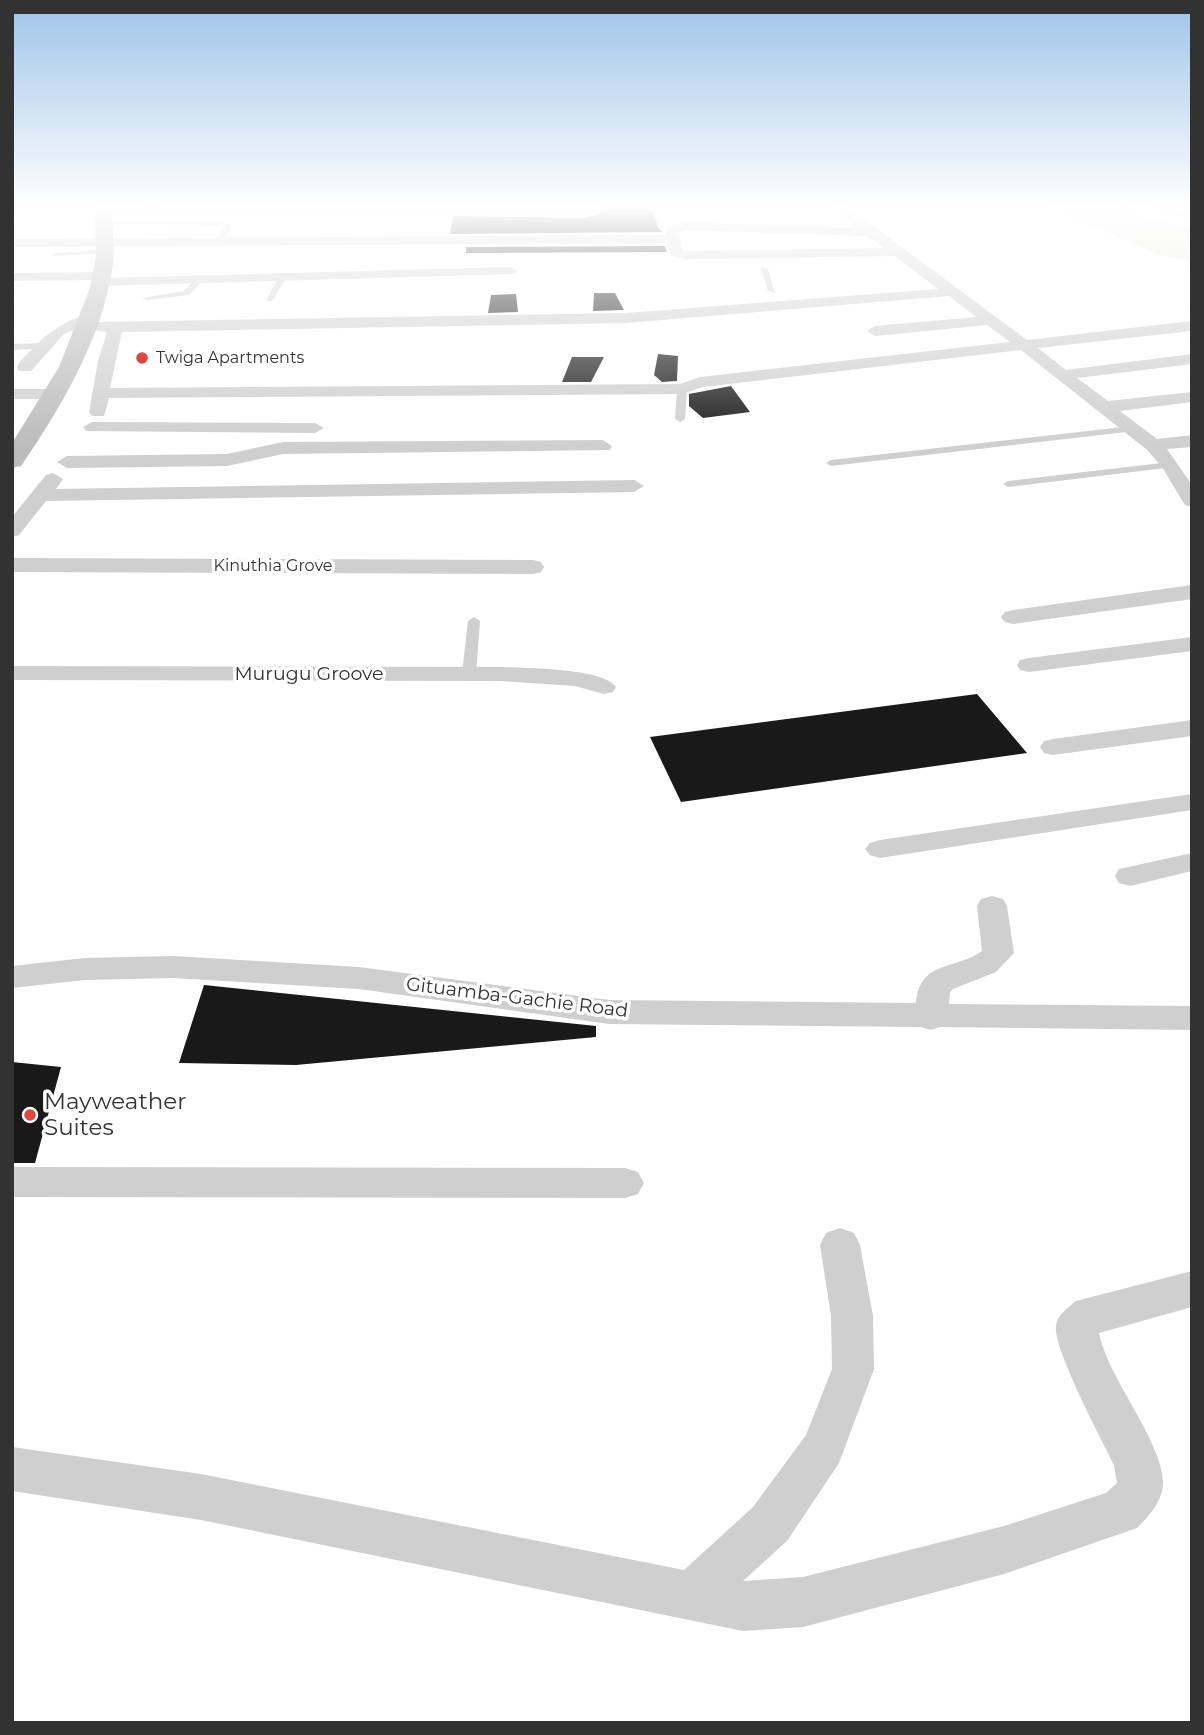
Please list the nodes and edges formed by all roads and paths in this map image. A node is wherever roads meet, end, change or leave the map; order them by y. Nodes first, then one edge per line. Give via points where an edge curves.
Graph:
1 (96, 286) edge
2 (193, 286) edge
3 (277, 286) edge
4 (769, 286) edge
5 (942, 286) edge
6 (772, 291) dead end
7 (950, 292) junction
8 (146, 298) dead end
9 (269, 299) dead end
10 (989, 320) junction
11 (88, 323) junction
12 (1192, 326) edge
13 (116, 327) junction
14 (875, 331) dead end
15 (622, 334) dead end
16 (525, 336) dead end
17 (45, 345) junction
18 (1024, 345) junction
19 (12, 348) edge
20 (1192, 359) edge
21 (19, 367) edge
22 (66, 370) junction
23 (1063, 375) junction
24 (682, 389) junction
25 (102, 393) junction
26 (12, 394) edge
27 (54, 394) junction
28 (1192, 397) edge
29 (1105, 407) junction
30 (680, 419) dead end
31 (92, 427) junction
32 (504, 428) dead end
33 (338, 429) dead end
34 (394, 429) dead end
35 (1132, 429) junction
36 (1192, 441) edge
37 (1153, 445) junction
38 (603, 446) dead end
39 (14, 458) edge
40 (67, 462) junction
41 (831, 463) dead end
42 (1170, 465) junction
43 (1008, 484) dead end
44 (634, 486) dead end
45 (40, 495) junction
46 (1192, 500) edge
47 (12, 531) edge
48 (12, 565) edge
49 (533, 567) dead end
50 (1192, 592) edge
51 (1013, 617) dead end
52 (474, 621) dead end
53 (1192, 645) edge
54 (1029, 665) dead end
55 (12, 673) edge
56 (469, 674) junction
57 (604, 687) dead end
58 (1192, 728) edge
59 (1053, 747) dead end
60 (1192, 802) edge
61 (880, 849) dead end
62 (1192, 862) edge
63 (1130, 876) dead end
64 (992, 906) dead end
65 (12, 977) edge
66 (931, 1017) junction
67 (1192, 1018) edge
68 (12, 1182) edge
69 (625, 1183) dead end
70 (840, 1245) dead end
71 (1192, 1289) edge
72 (12, 1469) edge
73 (692, 1596) junction

1 - 11 main road
2 - 8 lane via 186,293
3 - 9 lane
4 - 6 lane
5 - 7 street
7 - 10 street
7 - 13 street via 626,318
10 - 14 street
10 - 18 street
11 - 13 street
11 - 17 street via 59,329
11 - 22 main road
12 - 18 street
13 - 25 street via 118,347 106,361
15 - 16 street
17 - 19 lane
17 - 21 street
18 - 23 street
18 - 24 street via 700,383
20 - 23 street
21 - 22 street
22 - 27 main road
23 - 29 street
24 - 25 street
24 - 30 lane
25 - 31 street
26 - 27 street
27 - 39 main road
28 - 29 street
29 - 35 street
31 - 33 street
31 - 40 street
32 - 34 street
35 - 37 street
35 - 41 lane
36 - 37 street
37 - 42 street
38 - 40 street via 283,448 227,460
40 - 45 street
42 - 43 lane
42 - 46 street
44 - 45 street
45 - 47 street
48 - 49 street, Kinuthia Grove
50 - 51 street
52 - 56 lane
53 - 54 street
55 - 56 street, Murugu Groove
56 - 57 street, Murugu Groove via 577,679
58 - 59 street
60 - 61 street
62 - 63 street
64 - 66 street via 998,953 993,960 943,978 934,987
65 - 66 street, Gituamba-Gachie Road via 173,967 359,978 609,1012
66 - 67 street, Gituamba-Gachie Road
68 - 69 street
70 - 73 street via 852,1315 853,1369 824,1448 770,1524
71 - 73 street via 1091,1314 1077,1325 1085,1356 1136,1463 1140,1484 1136,1497 1120,1512 1004,1550 803,1602 743,1606
72 - 73 street via 201,1497

